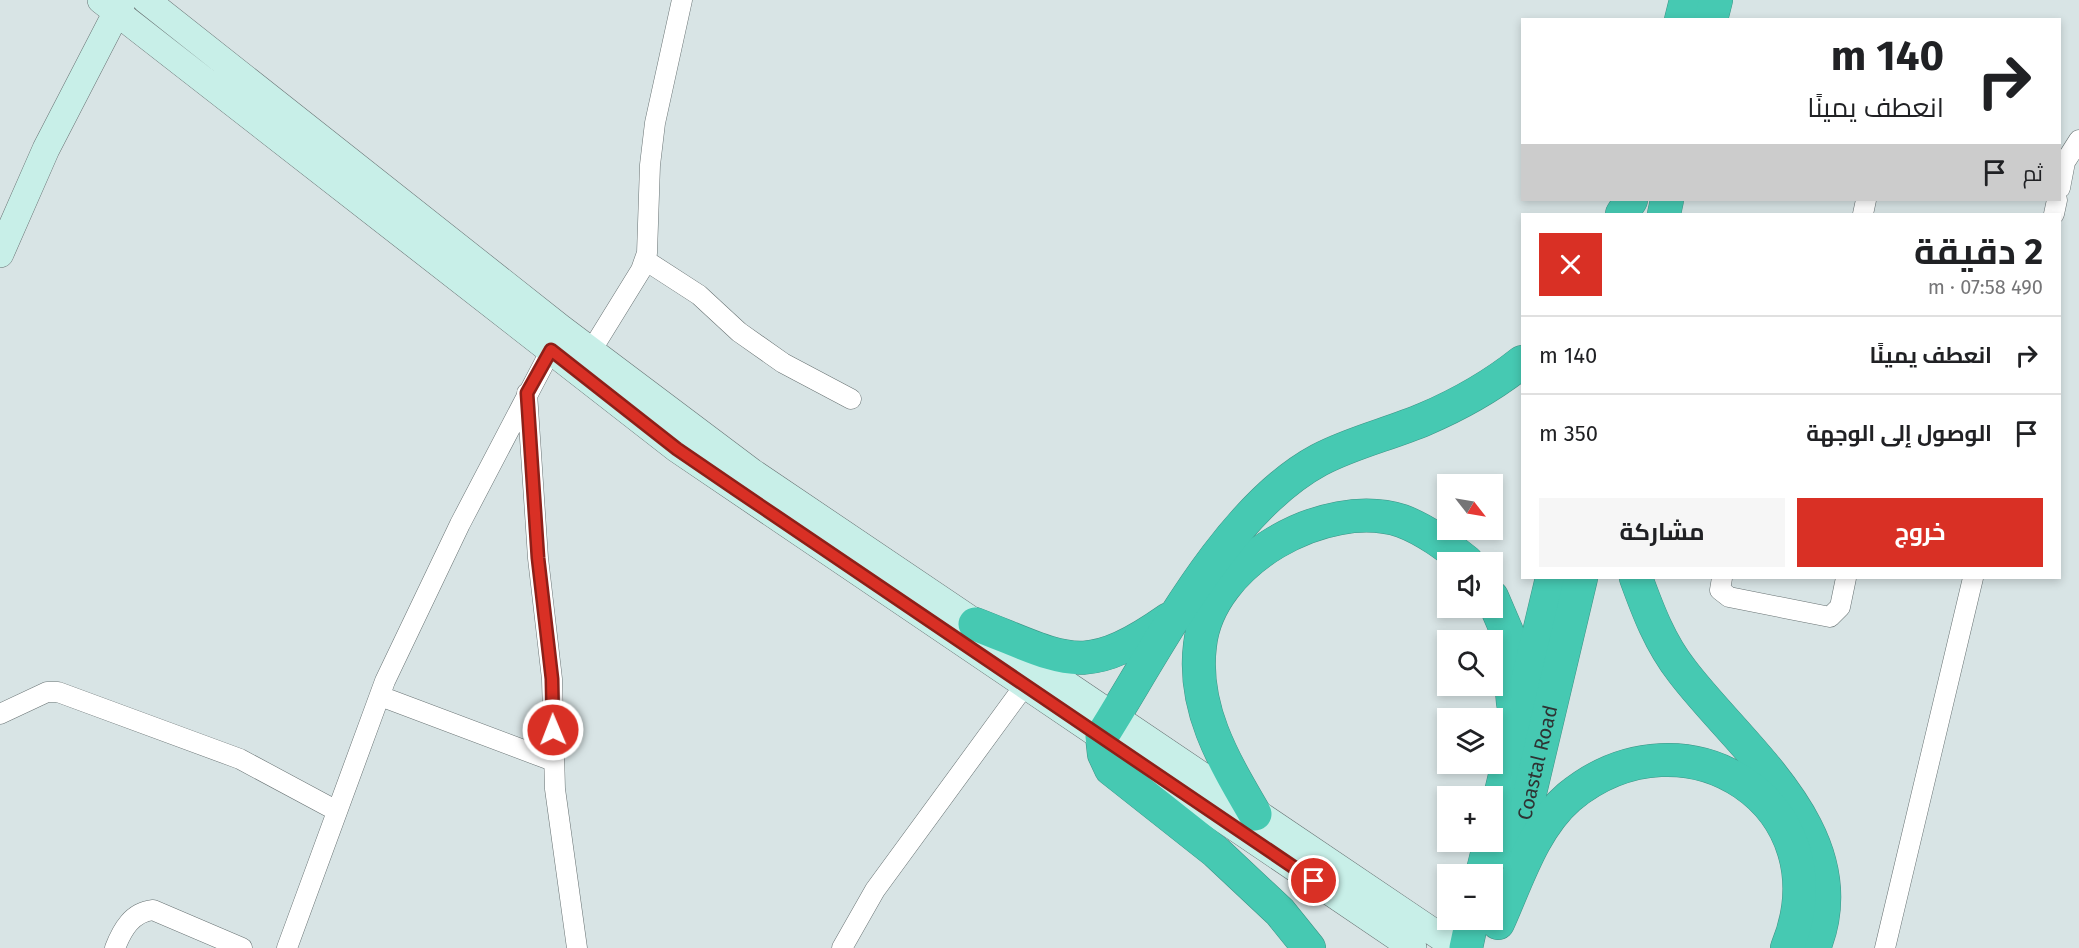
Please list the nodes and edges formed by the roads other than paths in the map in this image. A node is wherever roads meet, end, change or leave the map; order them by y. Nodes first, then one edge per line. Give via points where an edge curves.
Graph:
1 (146, 0) edge
2 (682, 0) edge
3 (1686, 0) edge
4 (1716, 0) edge
5 (113, 4) edge
6 (1682, 18) edge
7 (1712, 18) edge
8 (2079, 140) edge
9 (2061, 183) edge
10 (0, 254) edge
11 (645, 260) junction
12 (551, 350) junction
13 (591, 351) junction
14 (1521, 363) edge
15 (527, 393) junction
16 (851, 399) dead end
17 (1454, 552) edge
18 (1552, 579) edge
19 (1581, 579) edge
20 (1636, 579) edge
21 (1722, 579) edge
22 (1846, 579) edge
23 (1973, 579) edge
24 (1178, 612) junction
25 (1501, 618) edge
26 (975, 624) junction
27 (1025, 685) junction
28 (380, 696) junction
29 (0, 714) edge
30 (1108, 726) junction
31 (1517, 728) junction
32 (553, 761) junction
33 (1503, 786) edge
34 (337, 811) junction
35 (1255, 814) junction
36 (1503, 873) edge
37 (1503, 902) edge
38 (1488, 930) edge
39 (1402, 941) edge
40 (115, 948) edge
41 (242, 948) edge
42 (287, 948) edge
43 (576, 948) edge
44 (842, 948) edge
45 (1309, 948) edge
46 (1457, 948) edge
47 (1466, 948) edge
48 (1787, 948) edge
49 (1814, 948) edge
50 (1885, 948) edge

1 - 13 main road
2 - 11 street via 655,123
3 - 6 highway
4 - 7 highway
5 - 10 main road
5 - 12 main road via 325,177
8 - 9 street via 2065,162
11 - 13 street
11 - 16 street via 699,295 783,363
12 - 15 street
12 - 27 main road via 677,449
13 - 26 main road via 752,472
14 - 24 highway via 1481,392 1423,420 1358,442 1282,484 1252,512
15 - 28 street via 415,616
15 - 32 street via 538,558 552,679
17 - 35 highway via 1401,521 1341,518 1300,529 1264,549 1231,577 1206,622 1200,644 1204,710 1220,754
18 - 31 highway, Coastal Road
19 - 36 highway, Coastal Road
20 - 49 highway via 1653,624 1670,655 1783,788 1804,823 1819,860 1823,897
21 - 22 street via 1720,590 1729,597 1830,617 1840,607
23 - 50 street
24 - 26 highway via 1137,641 1100,657 1079,660
24 - 30 highway
25 - 31 highway via 1507,632
26 - 30 main road
27 - 30 main road
27 - 44 street via 875,890
28 - 32 street
28 - 34 street
29 - 34 street via 47,692 58,692 240,759
30 - 35 main road
30 - 39 main road
30 - 45 highway via 1104,754 1111,769 1216,852 1280,912
31 - 33 highway, Coastal Road
32 - 43 street
34 - 42 street
35 - 46 main road
37 - 48 highway via 1547,821 1570,797 1635,763 1657,759 1698,761 1739,778 1781,823 1791,841 1799,877 1799,905
38 - 47 highway, Coastal Road
40 - 41 street via 130,920 141,911 153,910

